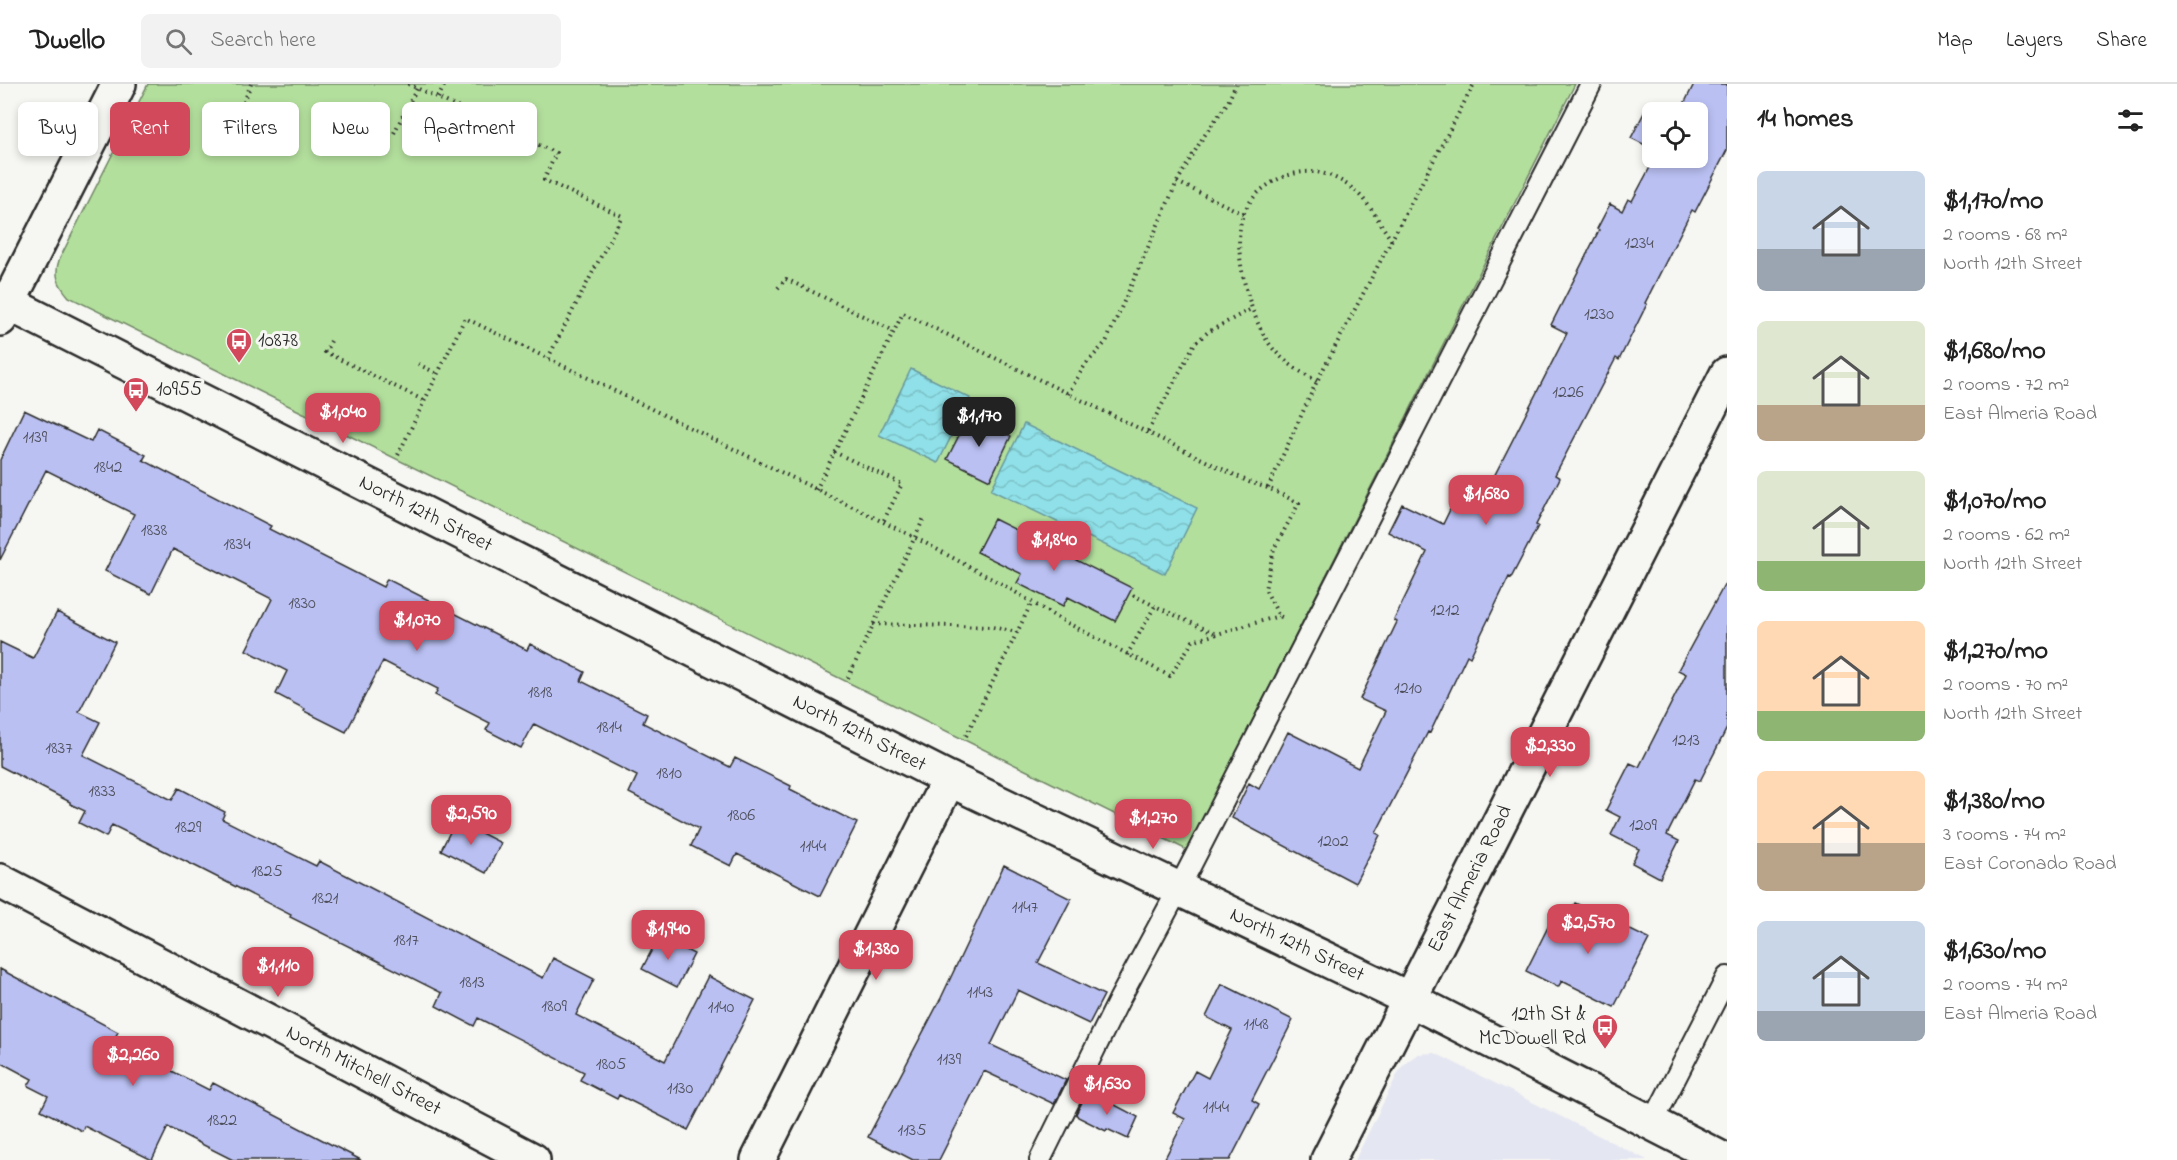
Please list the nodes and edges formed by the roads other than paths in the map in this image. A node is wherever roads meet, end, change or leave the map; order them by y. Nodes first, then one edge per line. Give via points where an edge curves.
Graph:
1 (119, 84) edge
2 (1591, 84) edge
3 (3, 307) edge
4 (1727, 374) edge
5 (949, 779) junction
6 (0, 881) edge
7 (1178, 890) junction
8 (1727, 977) edge
9 (1409, 999) junction
10 (1652, 1124) junction
11 (533, 1160) edge
12 (758, 1160) edge
13 (1040, 1160) edge
14 (1328, 1160) edge
15 (1724, 1160) edge

1 - 3 street
2 - 7 lane
3 - 5 street, North 12th Street
4 - 9 street, East Almeria Road
5 - 7 street, North 12th Street
5 - 12 street
6 - 11 street, North Mitchell Street
7 - 9 street, North 12th Street
7 - 13 lane
8 - 10 lane
9 - 10 street, North 12th Street
9 - 14 street, East Almeria Road
10 - 15 street, North 12th Street

